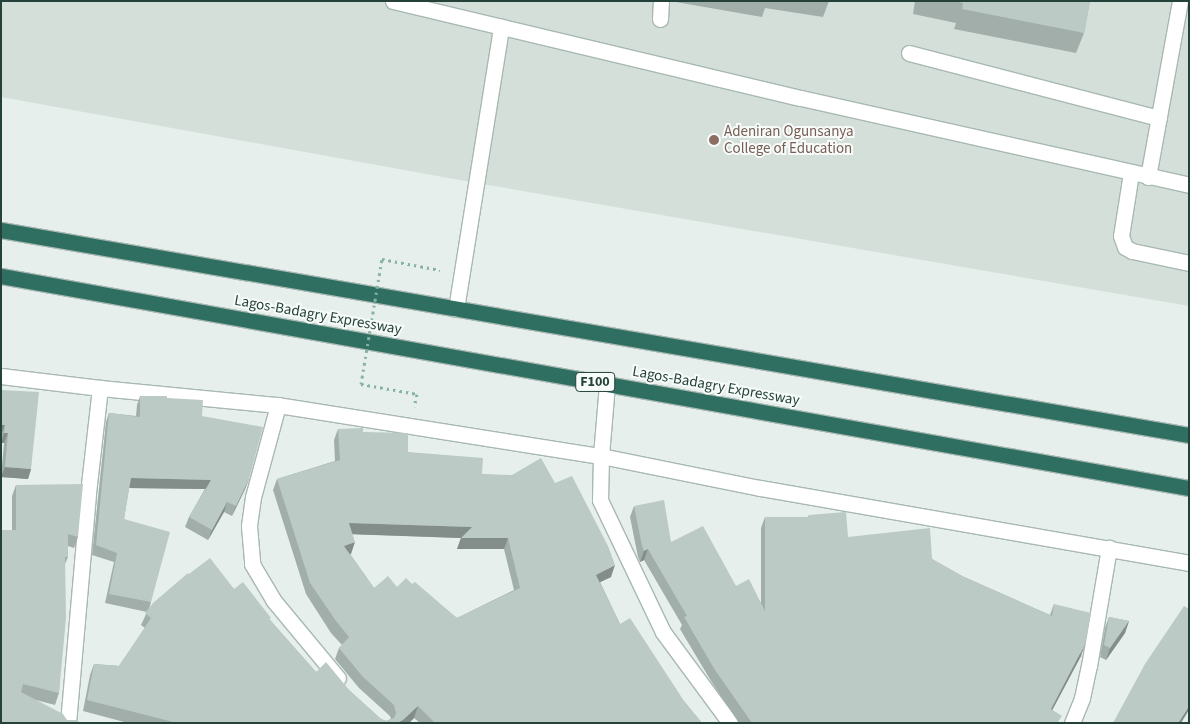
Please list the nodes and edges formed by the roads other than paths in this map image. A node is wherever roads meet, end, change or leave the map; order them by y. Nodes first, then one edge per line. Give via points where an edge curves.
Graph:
1 (393, 1) edge
2 (661, 1) edge
3 (1180, 1) edge
4 (660, 19) dead end
5 (501, 27) junction
6 (910, 52) dead end
7 (1159, 118) junction
8 (1131, 173) junction
9 (1148, 177) junction
10 (1189, 185) edge
11 (1, 230) edge
12 (1189, 263) edge
13 (1, 276) edge
14 (456, 309) junction
15 (1, 376) edge
16 (607, 384) junction
17 (100, 388) junction
18 (278, 405) junction
19 (1189, 435) edge
20 (601, 456) junction
21 (1189, 488) edge
22 (1109, 548) junction
23 (1189, 563) edge
24 (346, 688) edge
25 (722, 720) edge
26 (68, 723) edge
27 (1072, 723) edge

1 - 5 street
2 - 4 street
3 - 7 street
5 - 8 street
5 - 14 street
6 - 7 street
7 - 9 street
8 - 9 street
8 - 12 street via 1121,236 1125,247
9 - 10 street
11 - 14 highway, Lagos-Badagry Expressway
13 - 16 highway, Lagos-Badagry Expressway / F100
14 - 19 highway, Lagos-Badagry Expressway
15 - 17 street
16 - 20 street
16 - 21 highway, Lagos-Badagry Expressway / F100
17 - 18 street
17 - 26 street
18 - 20 street
18 - 24 street via 253,497 249,526 252,564 274,601
20 - 22 street via 780,491
20 - 25 street via 600,500 663,632
22 - 23 street
22 - 27 street via 1089,666

